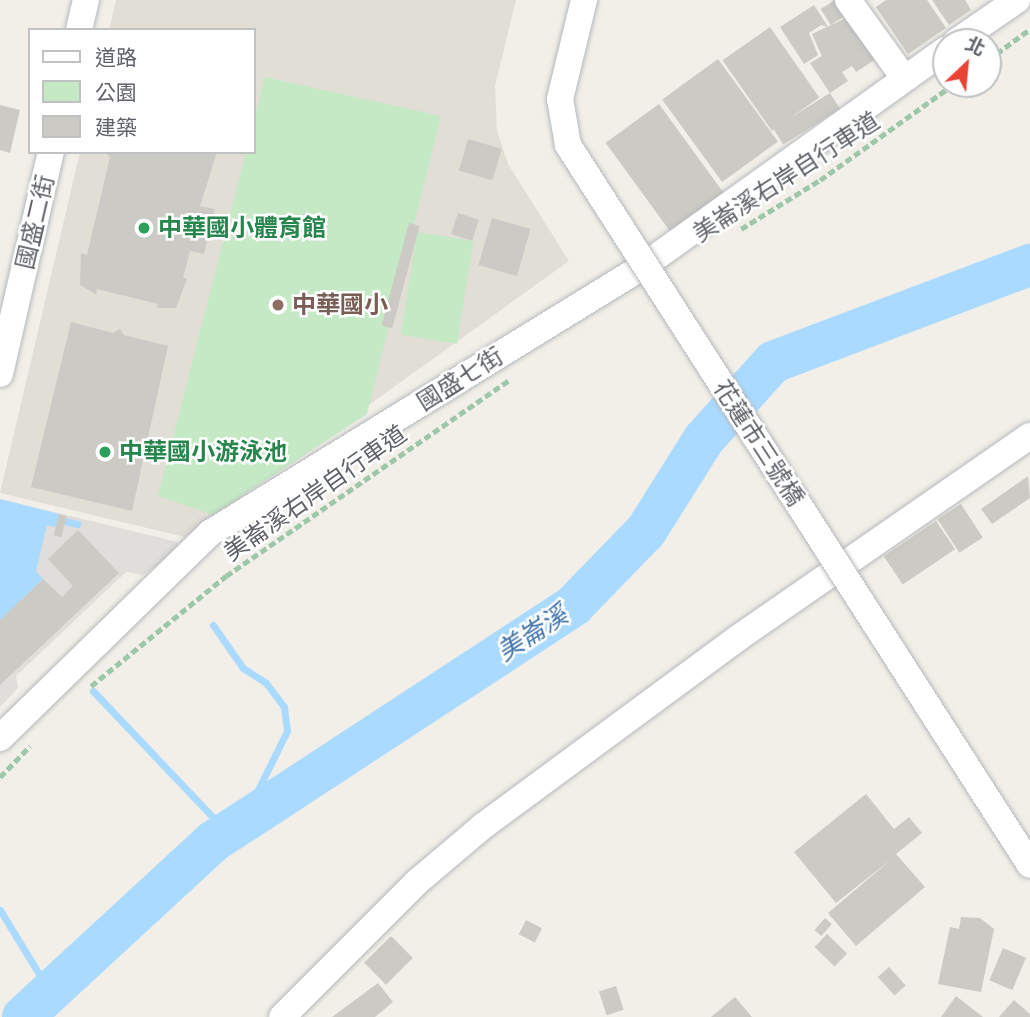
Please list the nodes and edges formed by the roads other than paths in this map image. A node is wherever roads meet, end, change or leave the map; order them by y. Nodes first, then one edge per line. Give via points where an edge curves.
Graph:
1 (584, 0) edge
2 (848, 0) edge
3 (1017, 0) edge
4 (976, 28) edge
5 (932, 59) edge
6 (904, 78) junction
7 (51, 154) edge
8 (0, 374) edge
9 (1030, 436) edge
10 (0, 738) edge
11 (1030, 865) edge
12 (282, 1017) edge

1 - 11 street, 花蓮市三號橋, bridge via 559,99 568,145
2 - 6 street
3 - 4 street
5 - 6 street, 國盛七街
6 - 10 street, 國盛七街 via 642,267 210,533
7 - 8 street, 國盛二街
9 - 12 street via 738,638 483,826 417,882

